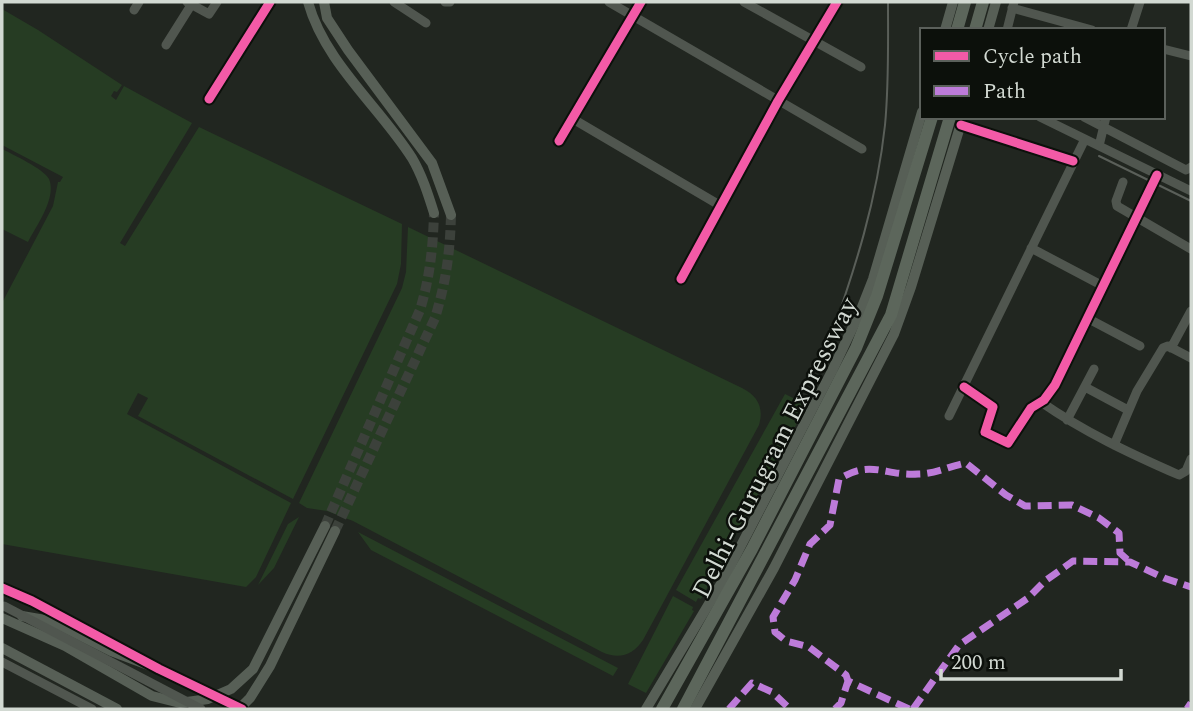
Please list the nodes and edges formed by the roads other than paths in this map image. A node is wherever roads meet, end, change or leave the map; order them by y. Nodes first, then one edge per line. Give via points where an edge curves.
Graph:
1 (217, 2) edge
2 (270, 2) edge
3 (309, 2) edge
4 (324, 2) edge
5 (394, 2) edge
6 (445, 2) edge
7 (450, 2) edge
8 (609, 2) edge
9 (641, 2) edge
10 (744, 2) edge
11 (837, 2) edge
12 (954, 2) edge
13 (965, 2) edge
14 (983, 2) edge
15 (996, 2) edge
16 (1140, 2) edge
17 (190, 3) edge
18 (1013, 5) edge
19 (633, 16) junction
20 (426, 23) dead end
21 (946, 28) edge
22 (958, 28) edge
23 (976, 28) edge
24 (989, 28) edge
25 (1007, 28) edge
26 (1086, 28) edge
27 (1132, 28) edge
28 (813, 41) junction
29 (166, 45) dead end
30 (1165, 50) edge
31 (1191, 57) edge
32 (861, 68) dead end
33 (209, 99) dead end
34 (778, 101) junction
35 (573, 119) junction
36 (920, 119) edge
37 (931, 119) edge
38 (1044, 119) edge
39 (958, 120) edge
40 (1105, 122) edge
41 (1085, 139) junction
42 (559, 141) dead end
43 (1099, 146) junction
44 (862, 149) dead end
45 (1073, 161) junction
46 (1191, 167) edge
47 (1157, 175) junction
48 (1123, 182) dead end
49 (1191, 191) edge
50 (721, 206) junction
51 (434, 213) tunnel mouth
52 (451, 215) tunnel mouth
53 (1136, 218) junction
54 (1031, 248) junction
55 (1191, 249) edge
56 (681, 279) dead end
57 (1102, 286) junction
58 (1191, 311) edge
59 (1087, 318) junction
60 (1140, 346) dead end
61 (1171, 348) junction
62 (1191, 358) edge
63 (1094, 369) dead end
64 (964, 387) junction
65 (1085, 387) junction
66 (1041, 402) junction
67 (1128, 410) junction
68 (949, 416) dead end
69 (1067, 420) junction
70 (1114, 445) junction
71 (1191, 459) edge
72 (2, 588) edge
73 (4, 613) edge
74 (2, 648) edge
75 (2, 662) edge
76 (159, 669) junction
77 (92, 709) edge
78 (117, 709) edge
79 (201, 709) edge
80 (240, 709) edge
81 (646, 709) edge
82 (662, 709) edge
83 (683, 709) edge
84 (695, 709) edge

1 - 17 street via 209,14
2 - 33 street
3 - 51 main road via 328,48 413,160
4 - 52 main road via 327,18 348,50 432,163
5 - 20 street
6 - 7 street
8 - 19 street
9 - 19 street
10 - 28 street
11 - 28 street
12 - 21 main road
13 - 22 highway
14 - 23 highway
15 - 24 main road
16 - 27 street
17 - 29 street
18 - 25 street
18 - 26 street
19 - 34 street
19 - 35 street
28 - 32 street
28 - 34 street
30 - 31 street
34 - 44 street
34 - 50 street
35 - 42 street
35 - 50 street
36 - 81 main road via 860,312 722,582
37 - 82 highway, Delhi-Gurugram Expressway via 877,296 856,348 752,549
38 - 41 street
39 - 45 street
39 - 83 highway, Delhi-Gurugram Expressway via 891,315
39 - 84 main road via 894,334 774,568
40 - 43 street
40 - 46 street via 1186,170
41 - 43 street
41 - 45 street
43 - 47 street
45 - 54 street
47 - 49 street
47 - 53 street
48 - 53 street via 1116,204
50 - 56 street
53 - 55 street
53 - 57 street
54 - 57 street
54 - 64 street
57 - 59 street
58 - 61 street
59 - 60 street
59 - 66 street via 1055,385
61 - 62 street
61 - 67 street via 1163,348
63 - 65 street
64 - 66 street via 993,407 984,430 1006,443 1031,408
64 - 68 street
65 - 67 street
65 - 69 street
66 - 69 street
67 - 70 street
69 - 70 street
70 - 71 street via 1179,475
72 - 76 street
73 - 76 main road via 51,621
73 - 79 street, bridge
73 - 80 main road via 152,696 180,703 208,699 231,689 253,669 330,529 270,666
74 - 78 main road
75 - 77 street
76 - 80 street, bridge

